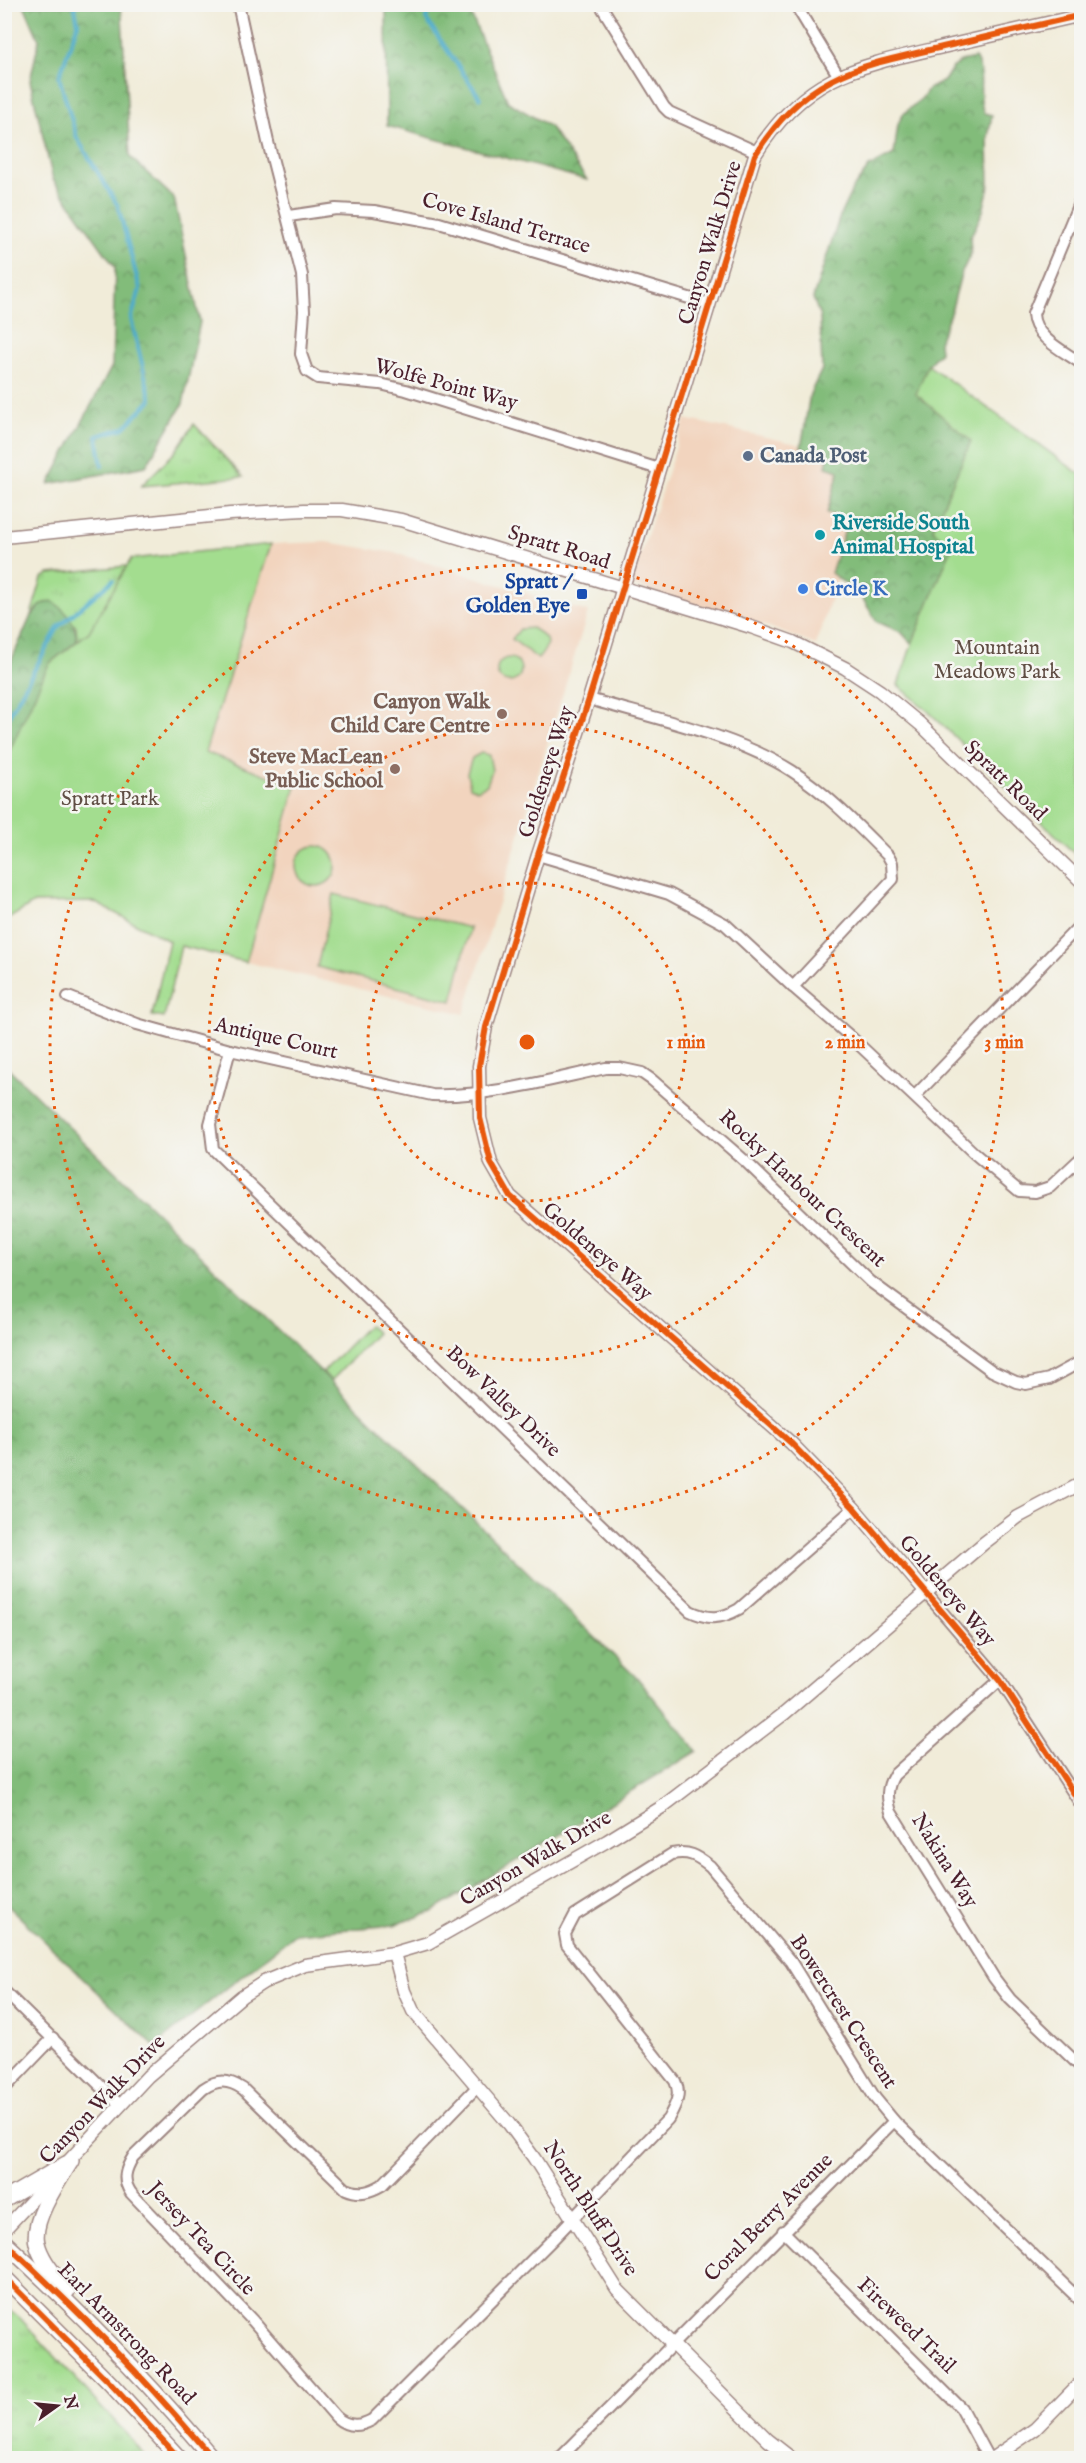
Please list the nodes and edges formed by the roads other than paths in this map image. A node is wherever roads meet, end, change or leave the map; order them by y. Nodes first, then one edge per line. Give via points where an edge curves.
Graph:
1 (238, 4) edge
2 (600, 4) edge
3 (795, 4) edge
4 (1082, 15) edge
5 (838, 75) junction
6 (757, 152) junction
7 (1082, 196) edge
8 (289, 216) junction
9 (709, 304) junction
10 (1082, 364) edge
11 (659, 469) junction
12 (4, 537) edge
13 (623, 588) junction
14 (589, 699) junction
15 (537, 855) junction
16 (1082, 882) edge
17 (1082, 922) edge
18 (793, 987) junction
19 (68, 997) dead end
20 (230, 1050) junction
21 (480, 1092) junction
22 (915, 1096) junction
23 (1082, 1157) edge
24 (1082, 1361) edge
25 (1082, 1483) edge
26 (854, 1508) junction
27 (926, 1593) junction
28 (1000, 1680) junction
29 (1082, 1806) edge
30 (394, 1953) junction
31 (4, 1991) edge
32 (53, 2038) junction
33 (1082, 2068) edge
34 (477, 2087) junction
35 (4, 2089) edge
36 (120, 2105) junction
37 (894, 2121) junction
38 (71, 2161) junction
39 (4, 2200) edge
40 (572, 2219) junction
41 (4, 2230) edge
42 (783, 2231) junction
43 (4, 2242) edge
44 (8, 2283) edge
45 (1082, 2302) edge
46 (93, 2328) junction
47 (672, 2343) junction
48 (1082, 2381) edge
49 (179, 2458) edge
50 (212, 2458) edge
51 (560, 2458) edge
52 (789, 2458) edge
53 (988, 2458) edge
54 (993, 2458) edge

1 - 8 street, Wolfe Point Way via 268,142
2 - 6 street via 669,112
3 - 5 street
4 - 5 street, Canyon Walk Drive via 880,60
5 - 6 street, Canyon Walk Drive via 785,113
6 - 9 street, Canyon Walk Drive
7 - 10 street via 1033,314 1043,336
8 - 9 street, Cove Island Terrace via 336,209 374,211 439,223
8 - 11 street, Wolfe Point Way via 302,275 303,364 311,375 406,390
9 - 11 street, Canyon Walk Drive
11 - 13 street, Canyon Walk Drive
12 - 13 street, Spratt Road via 259,512 342,510 426,527
13 - 14 street, Goldeneye Way
13 - 16 street, Spratt Road via 759,630 845,668 920,724
14 - 15 street, Goldeneye Way
14 - 18 street via 721,739 783,766 848,814 888,856 893,879
15 - 18 street via 669,894 725,924
15 - 21 street, Goldeneye Way via 486,1027 480,1053
17 - 22 street
18 - 22 street
19 - 20 street, Antique Court via 129,1021
20 - 21 street, Antique Court via 420,1093
20 - 26 street, Bow Valley Drive via 210,1124 213,1149 690,1611 715,1619 739,1609
21 - 24 street, Rocky Harbour Crescent via 606,1068 642,1073 745,1161 871,1281 992,1371 1026,1384 1049,1379
21 - 26 street, Goldeneye Way via 485,1144 495,1173 510,1196 791,1443
22 - 23 street via 1018,1191 1035,1192 1050,1187
25 - 27 street, Canyon Walk Drive via 1018,1517
26 - 27 street, Goldeneye Way
27 - 28 street, Goldeneye Way
27 - 30 street, Canyon Walk Drive via 785,1713 662,1807 439,1938
28 - 29 street, Goldeneye Way
28 - 33 street, Nakina Way via 894,1775 887,1801 994,1978 1010,1999
30 - 34 street, North Bluff Drive via 409,2004
30 - 36 street, Canyon Walk Drive via 305,1965 264,1982 164,2061
31 - 32 street
32 - 35 street
32 - 36 street
34 - 40 street, North Bluff Drive via 534,2158
34 - 40 street, Jersey Tea Circle via 382,2185 368,2192 346,2189 243,2090 225,2080 202,2089 133,2157 125,2180 131,2193 347,2425 367,2423 377,2416
36 - 38 street, Canyon Walk Drive
37 - 40 street, Bowercrest Crescent via 875,2098 791,1962 710,1866 697,1855 672,1854 575,1915 565,1934 567,1945 678,2088 678,2098 668,2118
37 - 42 street, Coral Berry Avenue
37 - 45 street, Bowercrest Crescent
38 - 39 main road
38 - 41 street, Canyon Walk Drive
38 - 46 main road via 37,2226 37,2244
40 - 47 street, North Bluff Drive via 617,2289
42 - 47 street, Coral Berry Avenue
42 - 53 street, Fireweed Trail via 962,2408
43 - 46 main road, Earl Armstrong Road
44 - 49 main road via 109,2382
46 - 50 main road, Earl Armstrong Road
47 - 51 street, Coral Berry Avenue
47 - 52 street, North Bluff Drive
48 - 54 street via 1035,2429

